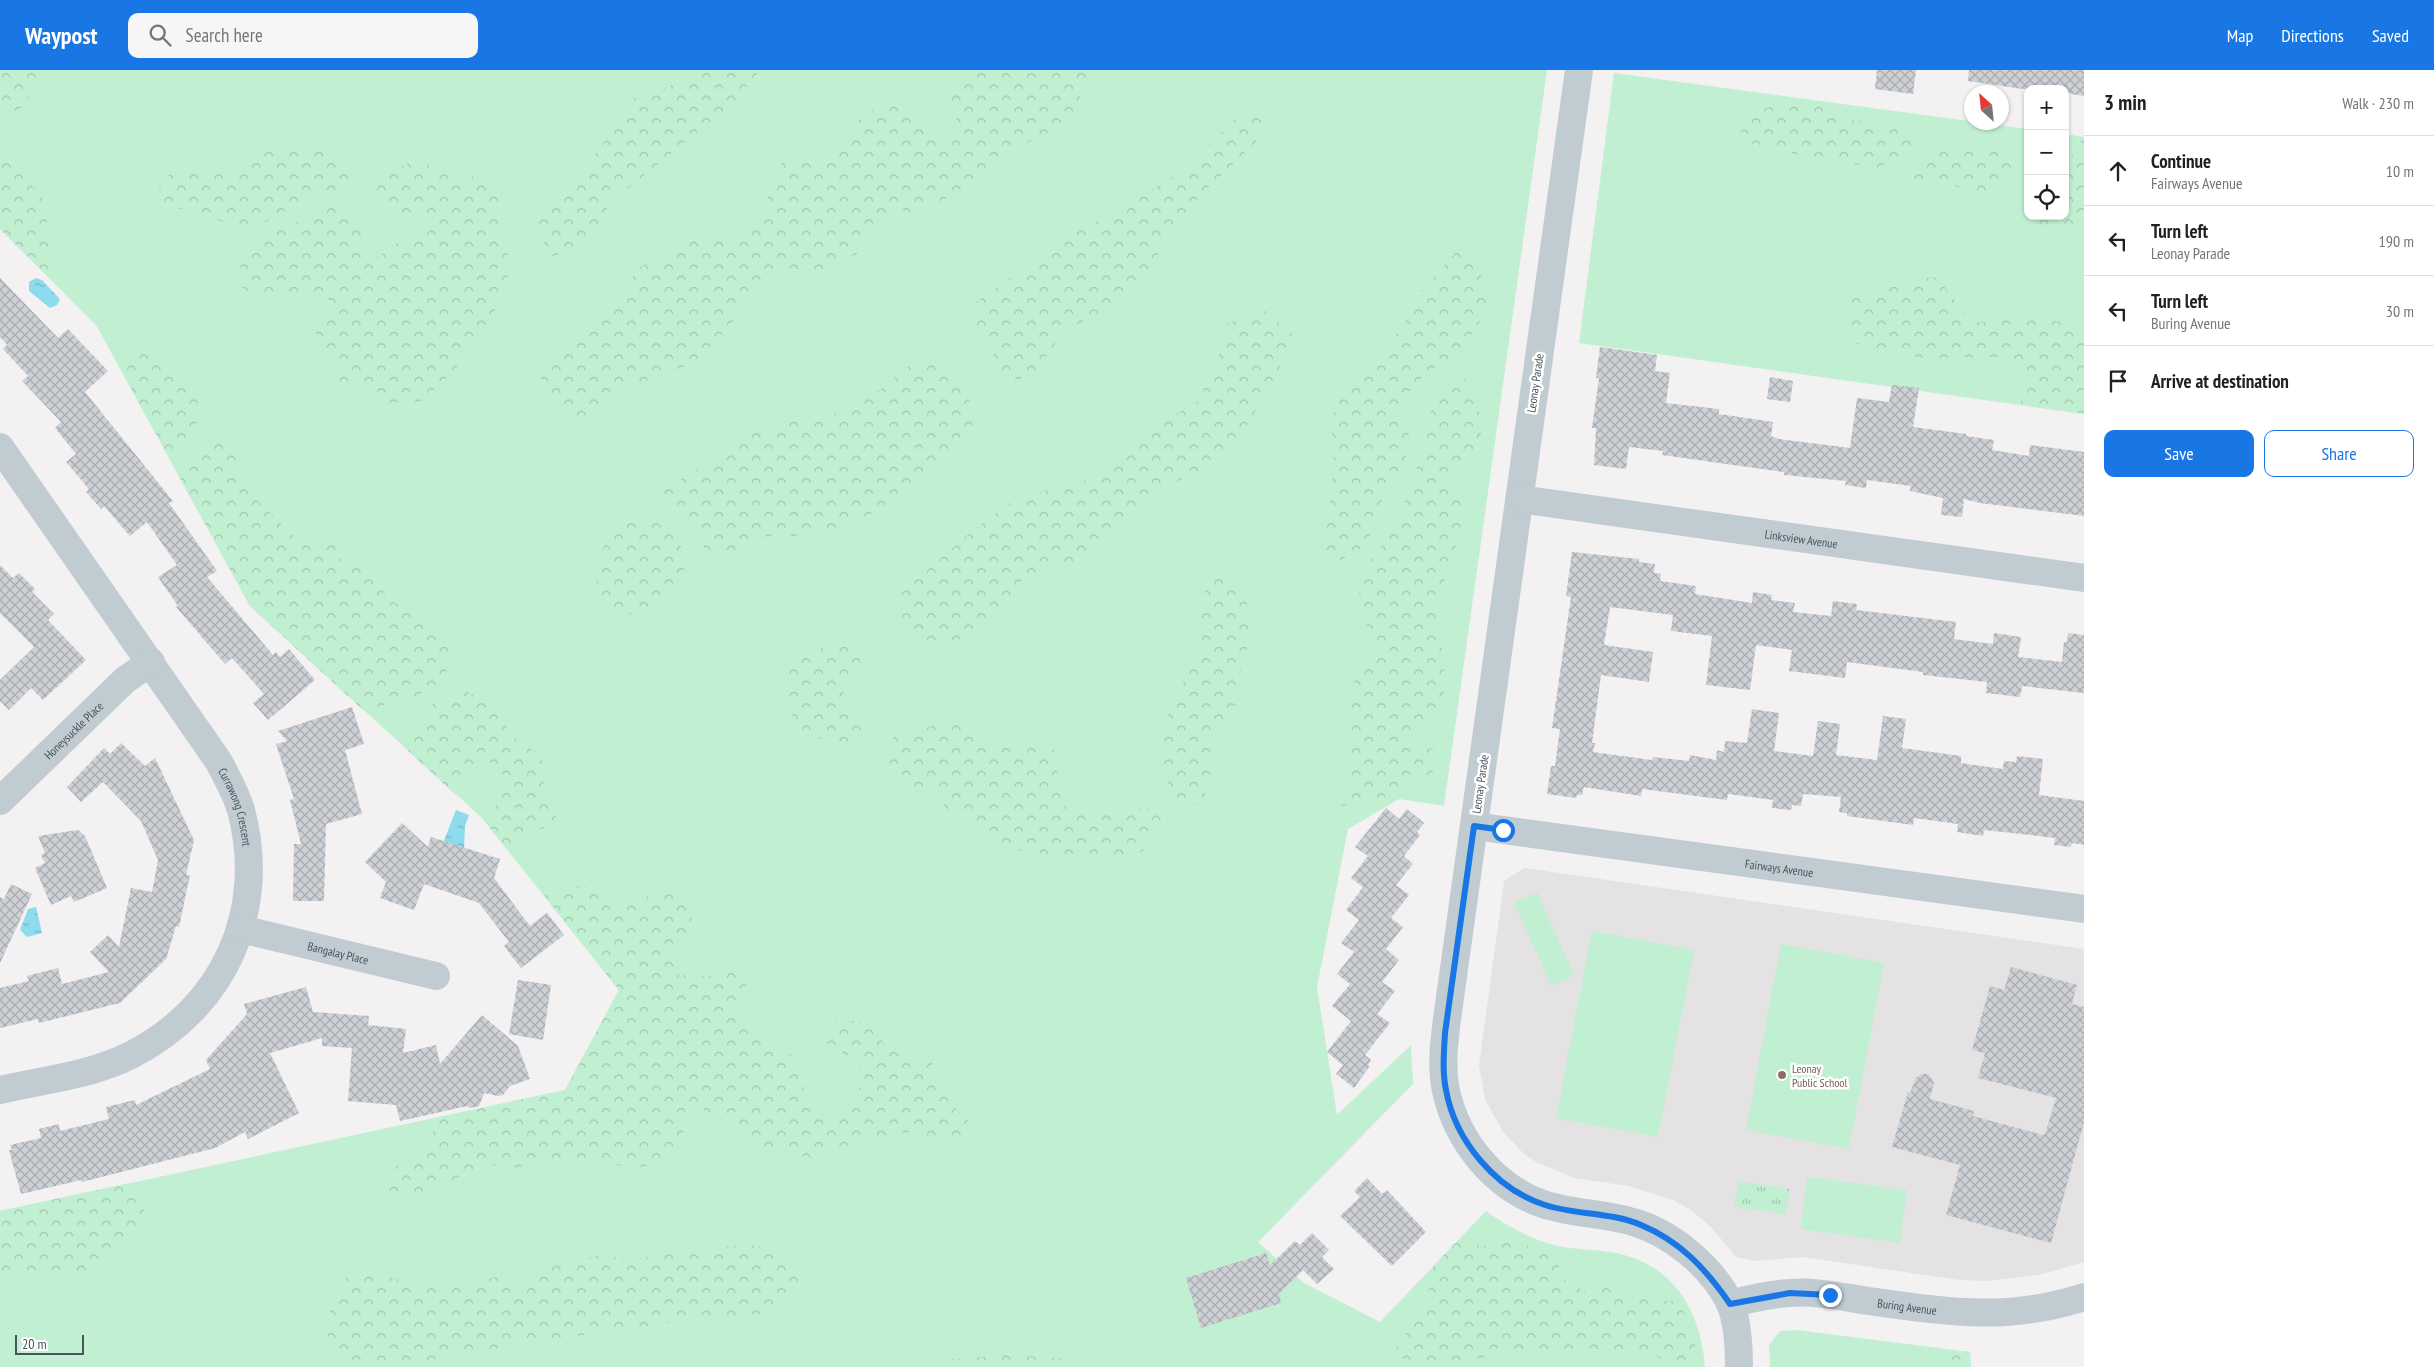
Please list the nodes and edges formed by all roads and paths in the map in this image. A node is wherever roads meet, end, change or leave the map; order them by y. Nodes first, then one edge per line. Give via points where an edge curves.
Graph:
1 (1579, 70) edge
2 (0, 447) edge
3 (1519, 499) junction
4 (2084, 578) edge
5 (151, 662) junction
6 (0, 801) edge
7 (1474, 826) junction
8 (2084, 909) edge
9 (241, 929) junction
10 (436, 976) dead end
11 (0, 1090) edge
12 (2084, 1296) edge
13 (1730, 1304) junction
14 (1738, 1367) edge

1 - 3 street, Leonay Parade
2 - 5 street, Currawong Crescent
3 - 4 street, Linksview Avenue
3 - 7 street, Leonay Parade
5 - 6 street, Honeysuckle Place via 125,680
5 - 9 street, Currawong Crescent via 219,762 240,809 249,864
7 - 8 street, Fairways Avenue
7 - 13 street, Leonay Parade via 1444,1050 1446,1090 1460,1130 1490,1172 1514,1190 1544,1205 1631,1221 1655,1231 1692,1256
9 - 10 street, Bangalay Place
9 - 11 street, Currawong Crescent via 209,991 186,1016 146,1046 114,1063
12 - 13 street, Buring Avenue via 2038,1308 1990,1314 1956,1313 1806,1293 1773,1294
13 - 14 street, Leonay Parade via 1736,1327

